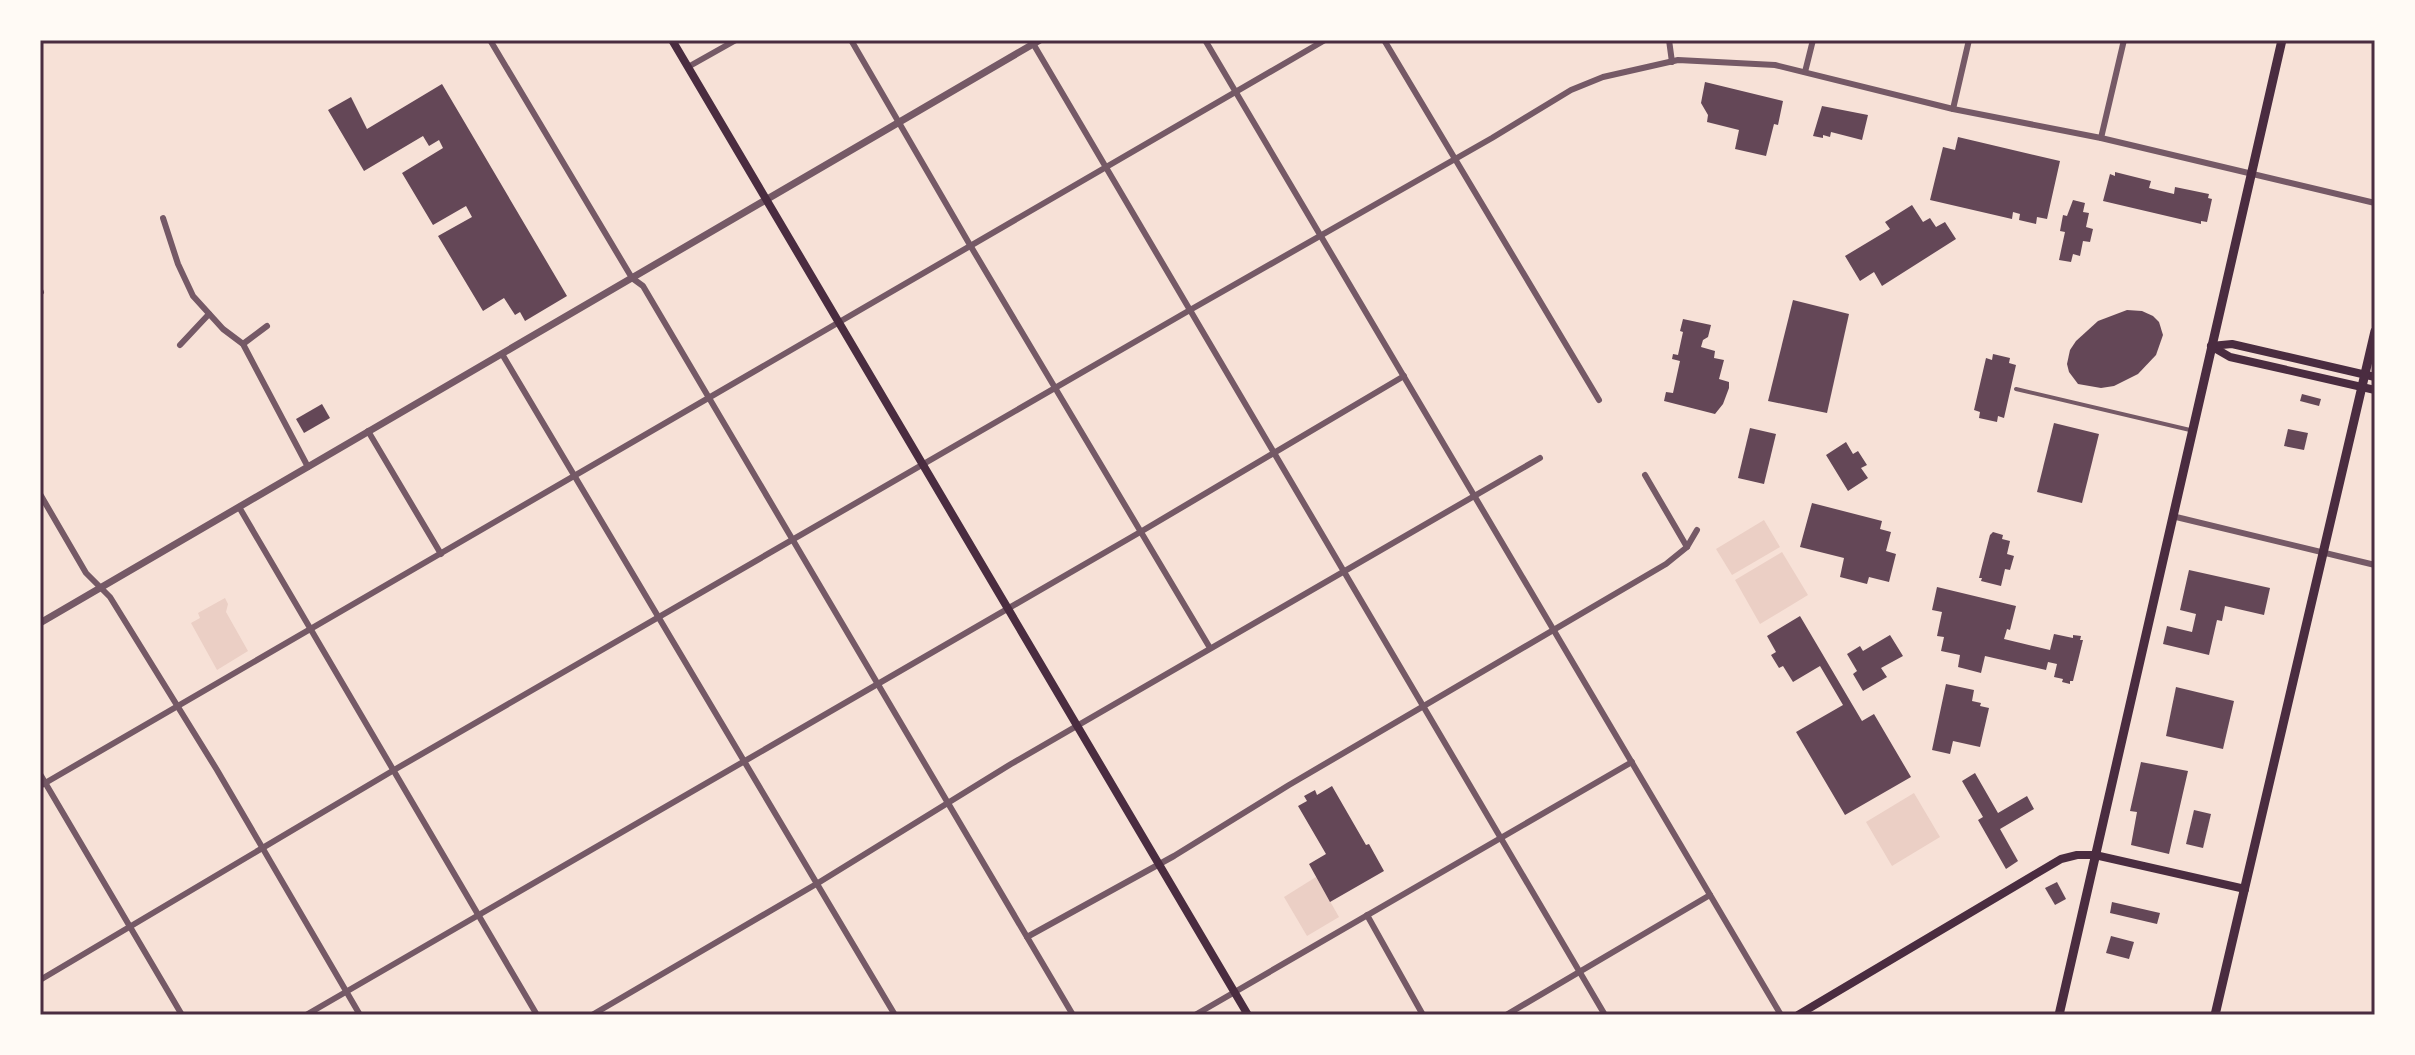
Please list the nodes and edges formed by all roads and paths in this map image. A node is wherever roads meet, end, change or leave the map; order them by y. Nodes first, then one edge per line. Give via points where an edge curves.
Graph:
1 (490, 40) edge
2 (672, 40) edge
3 (736, 40) edge
4 (851, 40) edge
5 (1205, 40) edge
6 (1325, 40) edge
7 (1384, 40) edge
8 (1669, 40) edge
9 (1813, 40) edge
10 (1969, 40) edge
11 (2124, 40) edge
12 (2282, 40) edge
13 (1035, 41) edge
14 (1672, 62) junction
15 (688, 67) junction
16 (1805, 72) junction
17 (1236, 92) junction
18 (1953, 109) junction
19 (898, 122) junction
20 (2101, 138) junction
21 (1455, 159) junction
22 (1106, 167) junction
23 (2252, 174) junction
24 (766, 200) junction
25 (2375, 203) edge
26 (163, 218) dead end
27 (1320, 235) junction
28 (970, 245) junction
29 (632, 278) junction
30 (1190, 310) junction
31 (209, 314) junction
32 (838, 322) junction
33 (267, 326) dead end
34 (2375, 331) edge
35 (243, 344) junction
36 (180, 345) dead end
37 (2211, 346) junction
38 (502, 354) junction
39 (2370, 375) edge
40 (1404, 376) junction
41 (2362, 387) junction
42 (1055, 388) junction
43 (2016, 389) dead end
44 (2375, 390) edge
45 (709, 397) junction
46 (1599, 400) dead end
47 (2192, 430) junction
48 (368, 431) junction
49 (1275, 453) junction
50 (1540, 458) dead end
51 (923, 464) junction
52 (308, 467) junction
53 (575, 475) junction
54 (1645, 475) dead end
55 (40, 494) edge
56 (1475, 496) junction
57 (239, 507) junction
58 (2172, 516) junction
59 (1697, 530) dead end
60 (1142, 531) junction
61 (793, 540) junction
62 (1687, 547) junction
63 (2324, 552) junction
64 (441, 554) junction
65 (2375, 565) edge
66 (1344, 571) junction
67 (101, 587) junction
68 (1008, 608) junction
69 (660, 617) junction
70 (40, 623) edge
71 (312, 630) junction
72 (1554, 630) junction
73 (1210, 648) junction
74 (877, 684) junction
75 (177, 707) junction
76 (1424, 707) junction
77 (1077, 726) junction
78 (745, 761) junction
79 (1632, 762) junction
80 (394, 770) junction
81 (40, 774) edge
82 (43, 784) edge
83 (948, 803) junction
84 (1501, 838) junction
85 (263, 849) junction
86 (2095, 855) junction
87 (1159, 865) junction
88 (818, 883) junction
89 (2245, 889) junction
90 (1710, 895) junction
91 (479, 915) junction
92 (1367, 915) junction
93 (131, 927) junction
94 (1027, 937) junction
95 (1579, 971) junction
96 (40, 980) edge
97 (346, 992) junction
98 (1234, 992) junction
99 (182, 1015) edge
100 (306, 1015) edge
101 (360, 1015) edge
102 (537, 1015) edge
103 (592, 1015) edge
104 (895, 1015) edge
105 (1073, 1015) edge
106 (1195, 1015) edge
107 (1248, 1015) edge
108 (1423, 1015) edge
109 (1506, 1015) edge
110 (1605, 1015) edge
111 (1781, 1015) edge
112 (1798, 1015) edge
113 (2059, 1015) edge
114 (2215, 1015) edge

1 - 29 street
2 - 15 main road
3 - 15 street
4 - 19 street
5 - 17 street
6 - 17 street
7 - 21 street
8 - 14 street
9 - 16 street
10 - 18 street
11 - 20 street
12 - 23 main road
13 - 19 street
13 - 22 street
14 - 16 street via 1775,65
14 - 21 street via 1571,90
15 - 24 main road
16 - 18 street
17 - 22 street
17 - 27 street
18 - 20 street
19 - 24 street
19 - 28 street
20 - 23 street
21 - 27 street
21 - 46 street
22 - 28 street
22 - 30 street
23 - 25 street
23 - 37 main road
24 - 29 street
24 - 32 main road
26 - 31 street via 193,296
27 - 30 street
27 - 40 street
28 - 32 street
28 - 42 street
29 - 38 street
29 - 45 street via 643,286
30 - 42 street
30 - 49 street
31 - 35 street
31 - 36 street
32 - 45 street
32 - 51 main road
33 - 35 street
34 - 39 main road
35 - 52 street
37 - 39 main road via 2232,344
37 - 41 main road via 2230,357
37 - 47 main road
38 - 48 street
38 - 53 street
39 - 41 main road
40 - 49 street
40 - 56 street
41 - 44 main road
41 - 63 main road
42 - 51 street
42 - 60 street
43 - 47 street
45 - 53 street
45 - 61 street
47 - 58 main road
48 - 52 street
48 - 64 street
49 - 60 street
49 - 66 street
50 - 56 street
51 - 61 street
51 - 68 main road
52 - 57 street
53 - 64 street
53 - 69 street
54 - 62 street
55 - 67 street via 86,573
56 - 66 street
56 - 72 street
57 - 67 street
57 - 71 street
58 - 63 street
58 - 86 main road
59 - 62 street
60 - 68 street
60 - 73 street
61 - 69 street
61 - 74 street
62 - 72 street
63 - 65 street
63 - 89 main road
64 - 71 street
66 - 73 street
66 - 76 street
67 - 70 street
67 - 75 street
68 - 74 street
68 - 77 main road
69 - 78 street
69 - 80 street
71 - 75 street
71 - 80 street
72 - 76 street
72 - 79 street
73 - 77 street
74 - 78 street
74 - 83 street
75 - 82 street
75 - 85 street
76 - 84 street
76 - 87 street
77 - 83 street
77 - 87 main road
78 - 88 street
78 - 91 street
79 - 84 street
79 - 90 street
80 - 85 street
80 - 91 street
81 - 82 street
82 - 93 street
83 - 88 street
83 - 94 street
84 - 92 street
84 - 95 street
85 - 93 street
85 - 97 street
86 - 89 main road
86 - 112 main road via 2061,859
86 - 113 main road
87 - 94 street
87 - 98 main road
88 - 103 street
88 - 104 street
89 - 114 main road
90 - 95 street
90 - 111 street
91 - 97 street
91 - 102 street
92 - 98 street
92 - 108 street
93 - 96 street
93 - 99 street
94 - 105 street
95 - 109 street
95 - 110 street
97 - 100 street
97 - 101 street
98 - 106 street
98 - 107 main road

